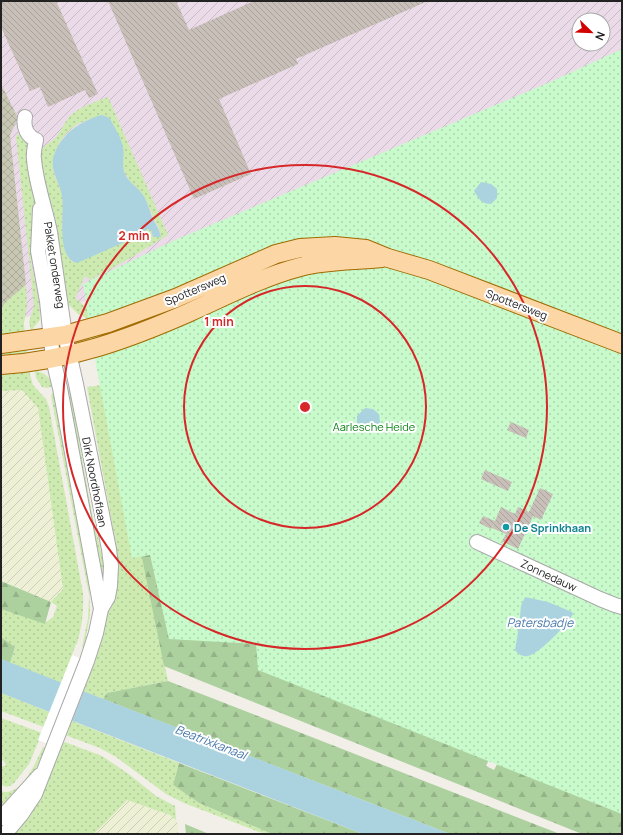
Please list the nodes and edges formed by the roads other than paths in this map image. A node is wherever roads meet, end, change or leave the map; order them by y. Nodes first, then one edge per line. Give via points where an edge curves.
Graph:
1 (25, 117) dead end
2 (388, 258) junction
3 (58, 337) junction
4 (1, 344) edge
5 (622, 344) edge
6 (61, 357) junction
7 (1, 365) edge
8 (477, 542) dead end
9 (622, 607) edge
10 (101, 608) junction
11 (43, 772) junction
12 (1, 818) edge
13 (5, 834) edge

1 - 3 street, Pakket onderweg via 27,133 36,140 34,158 41,196 38,251 47,301
2 - 3 main road, Spottersweg via 366,249 335,246 300,248 276,254 176,298 108,323
2 - 5 main road, Spottersweg via 429,270
2 - 6 main road, Spottersweg via 330,261 300,266 117,342
3 - 4 main road, Spottersweg
3 - 6 street, Pakket onderweg
6 - 7 main road, Spottersweg
6 - 10 street, Dirk Noordhoflaan via 60,388
6 - 10 street, Dirk Noordhoflaan via 77,389 109,549 110,586 108,597
8 - 9 street, Zonnedauw
10 - 11 street, Dirk Noordhoflaan via 87,661
11 - 12 street, Dirk Noordhoflaan
11 - 13 street, Dirk Noordhoflaan via 35,794

